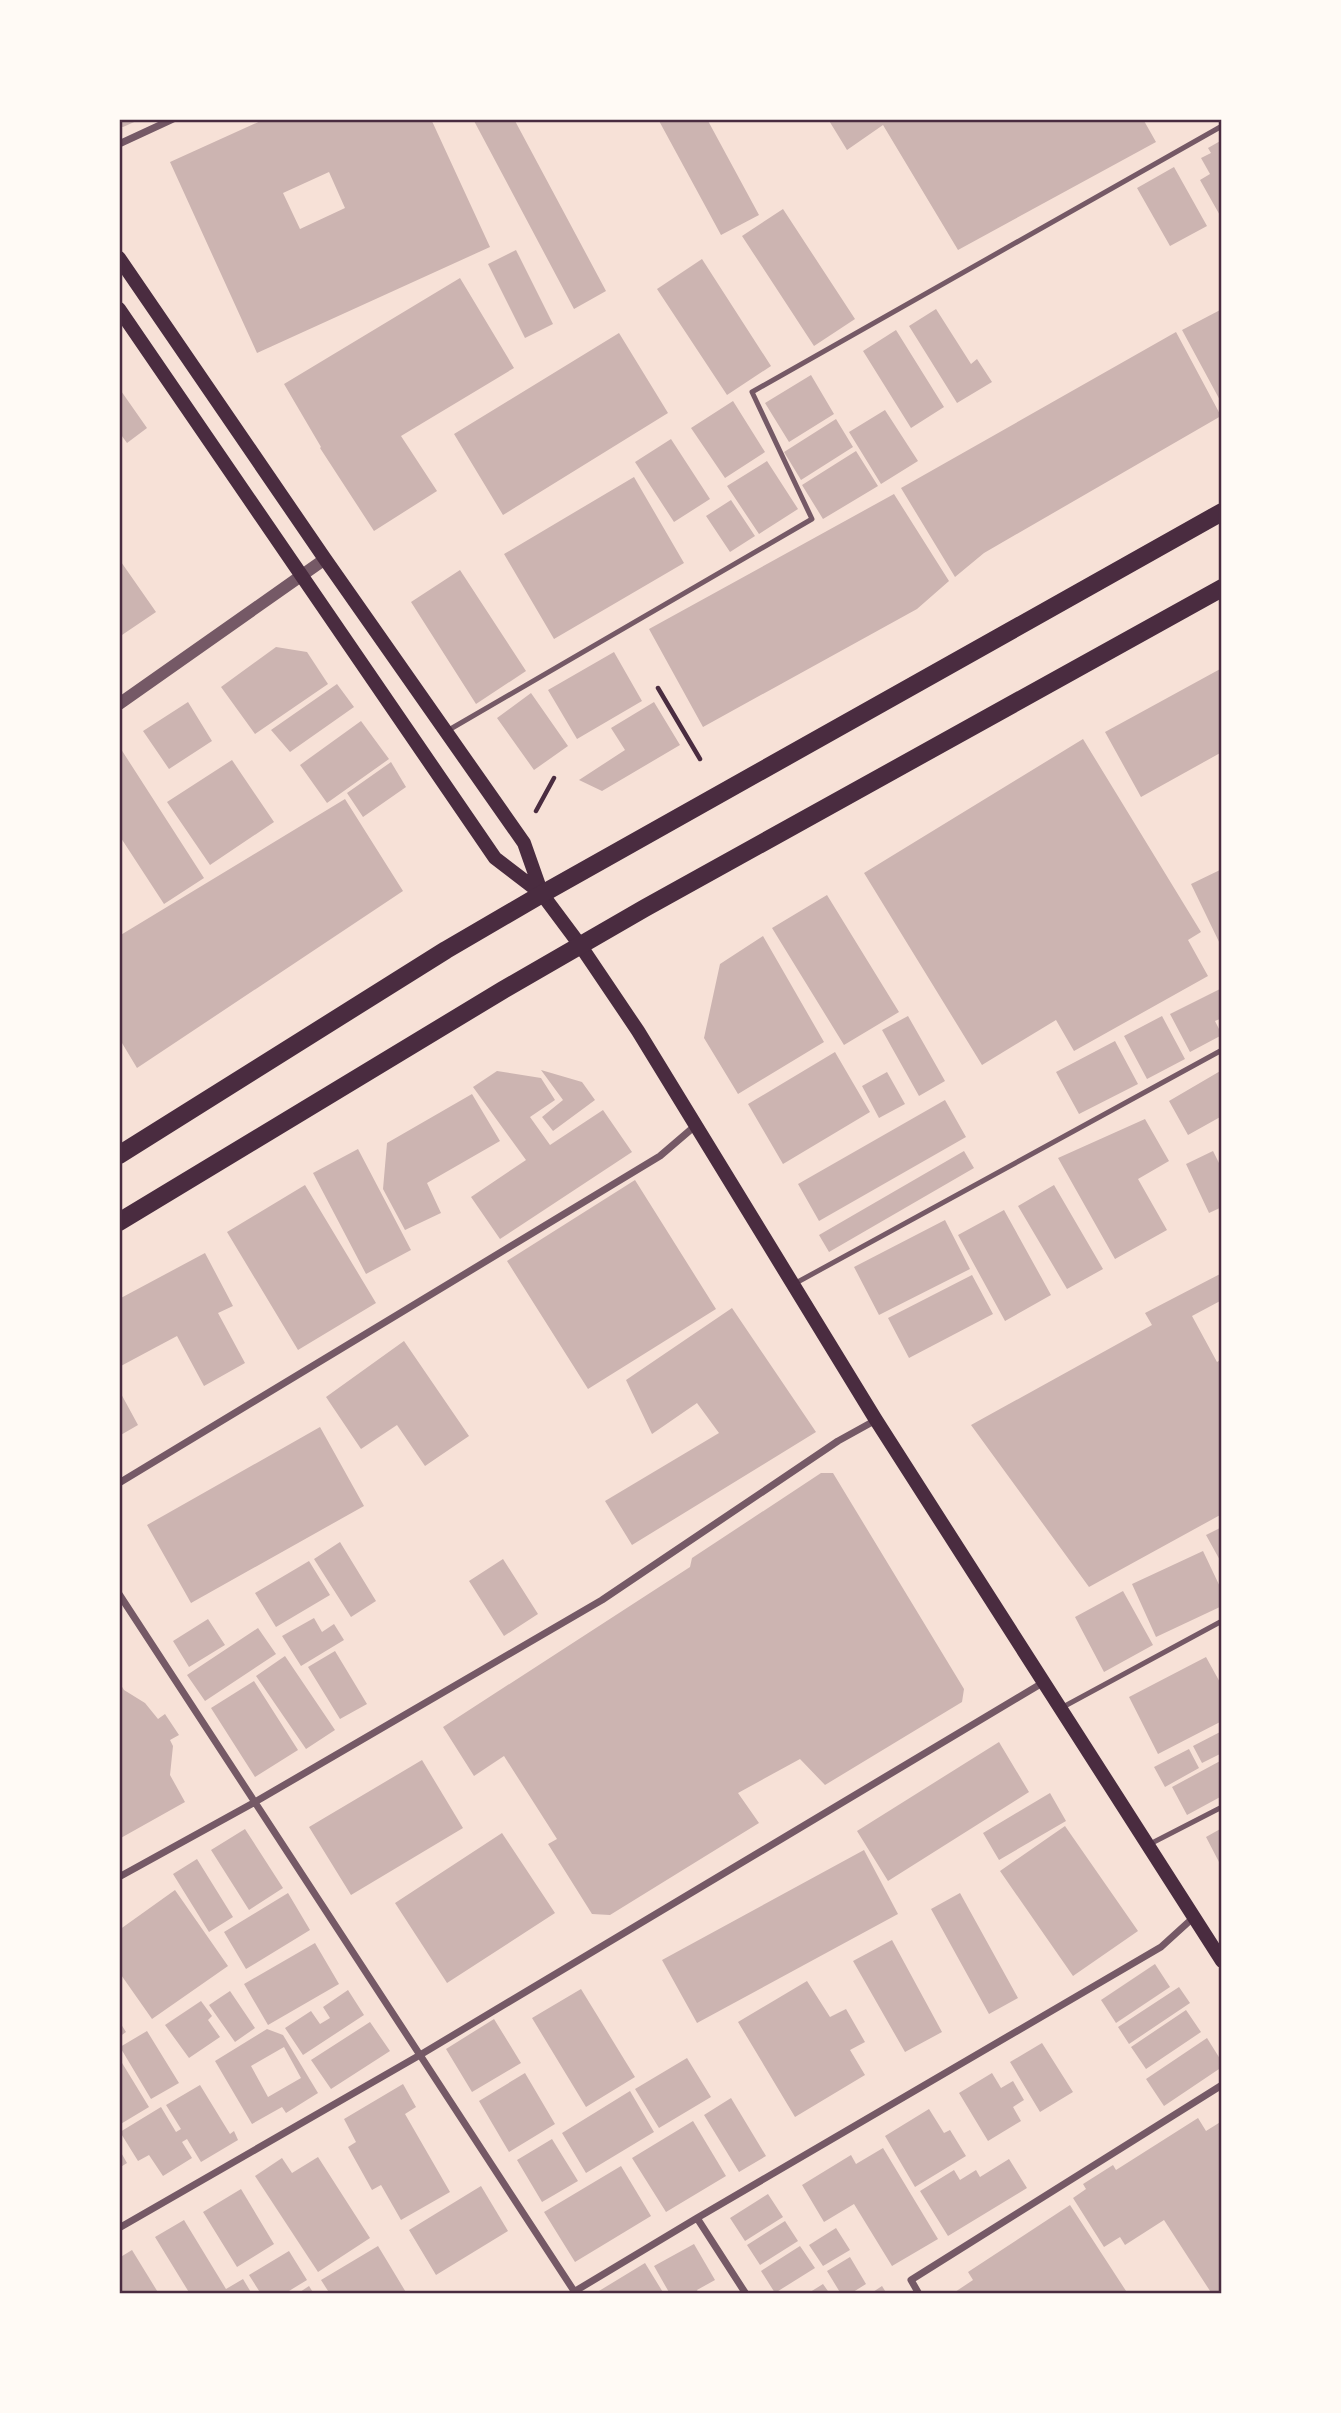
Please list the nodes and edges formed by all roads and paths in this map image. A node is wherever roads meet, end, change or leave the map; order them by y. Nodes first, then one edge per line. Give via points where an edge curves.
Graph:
1 (173, 119) edge
2 (1222, 126) edge
3 (119, 144) edge
4 (119, 258) edge
5 (119, 309) edge
6 (1222, 512) edge
7 (325, 559) junction
8 (301, 577) junction
9 (1222, 588) edge
10 (658, 688) dead end
11 (119, 704) edge
12 (447, 732) junction
13 (700, 759) dead end
14 (554, 779) dead end
15 (536, 811) dead end
16 (542, 894) junction
17 (580, 945) junction
18 (1222, 1050) edge
19 (695, 1126) junction
20 (119, 1155) edge
21 (119, 1222) edge
22 (794, 1284) junction
23 (876, 1420) junction
24 (119, 1483) edge
25 (119, 1594) edge
26 (1222, 1621) edge
27 (1045, 1682) junction
28 (1060, 1708) junction
29 (255, 1802) junction
30 (1222, 1807) edge
31 (1149, 1844) junction
32 (119, 1877) edge
33 (1194, 1917) junction
34 (1222, 1961) edge
35 (420, 2055) junction
36 (1222, 2085) edge
37 (697, 2218) junction
38 (119, 2228) edge
39 (574, 2293) edge
40 (746, 2294) edge
41 (919, 2294) edge

1 - 3 street
2 - 12 lane via 752,392 812,519
4 - 7 main road
5 - 8 main road
6 - 16 main road
7 - 8 street
7 - 12 main road
8 - 11 street
8 - 16 main road via 495,858
9 - 17 main road
10 - 13 path
12 - 16 main road via 524,843
14 - 15 path
16 - 17 main road
16 - 20 main road
17 - 19 main road
17 - 21 main road
18 - 22 lane
19 - 22 main road
19 - 24 street via 660,1156
22 - 23 main road
23 - 27 main road
23 - 29 street via 602,1600
25 - 29 street
26 - 28 lane
27 - 28 main road
27 - 35 street
28 - 31 main road
29 - 32 street
29 - 35 street
30 - 31 lane
31 - 33 main road
33 - 34 main road
33 - 37 street via 1161,1947
35 - 38 street
35 - 39 street
36 - 41 street via 911,2280
37 - 39 street
37 - 40 street

